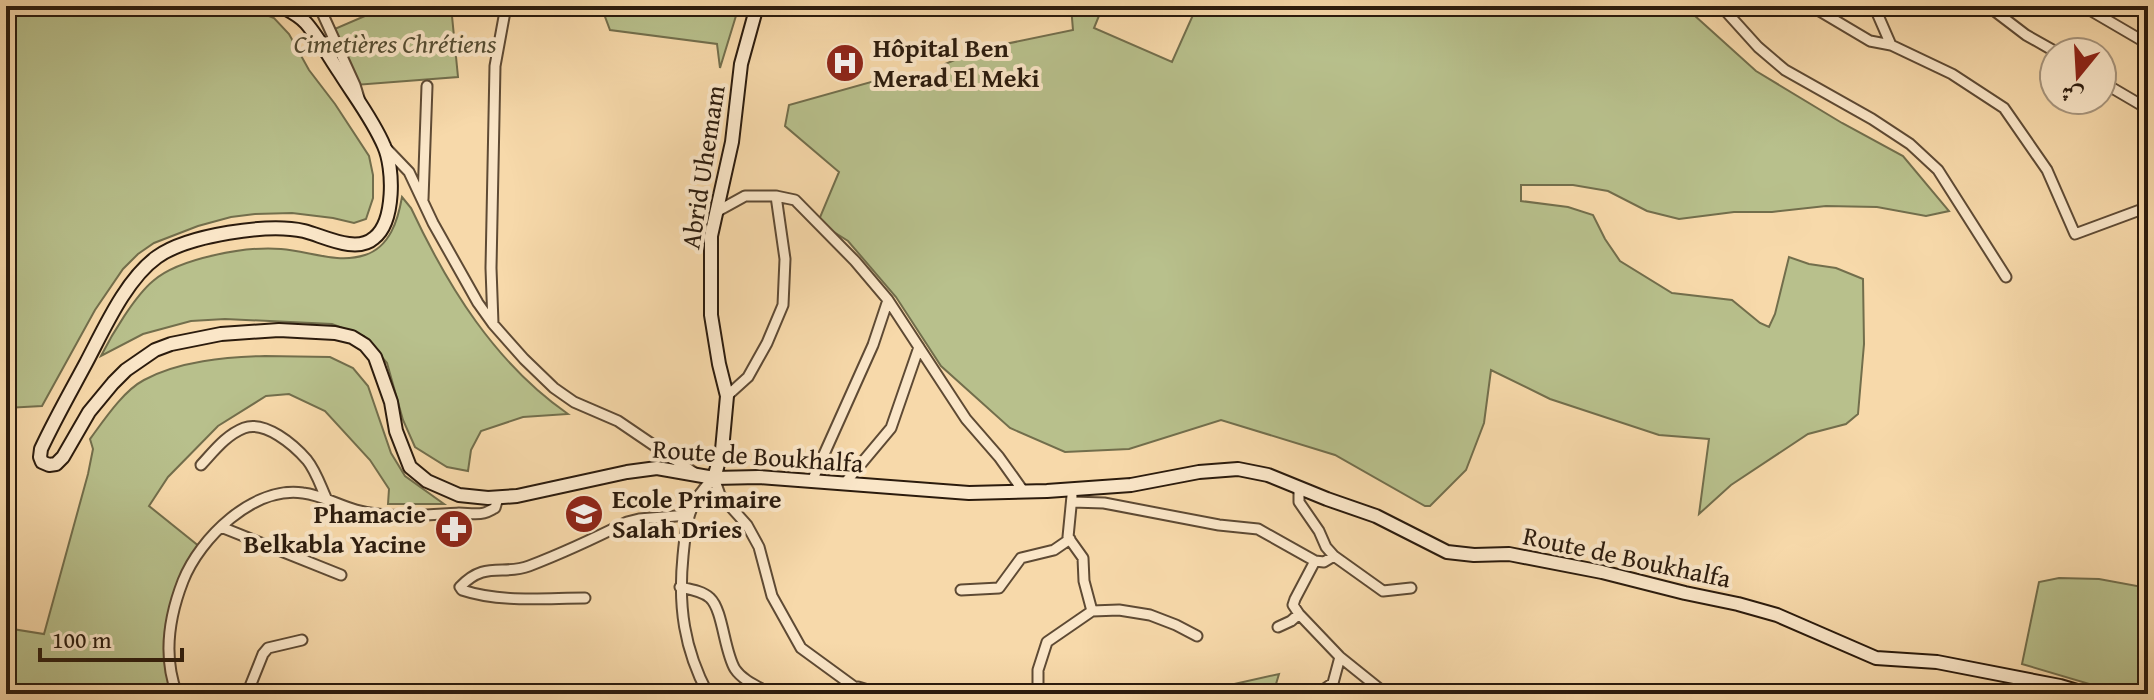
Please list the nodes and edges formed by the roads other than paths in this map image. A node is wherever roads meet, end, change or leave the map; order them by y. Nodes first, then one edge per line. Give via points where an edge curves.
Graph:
1 (281, 6) edge
2 (319, 6) edge
3 (506, 6) edge
4 (757, 6) edge
5 (1721, 6) edge
6 (1811, 6) edge
7 (1874, 6) edge
8 (1988, 6) edge
9 (2083, 6) edge
10 (2038, 42) edge
11 (2148, 44) edge
12 (1891, 45) junction
13 (427, 86) dead end
14 (2118, 91) edge
15 (361, 106) junction
16 (2148, 109) edge
17 (385, 148) junction
18 (776, 196) junction
19 (423, 202) junction
20 (2148, 207) edge
21 (716, 212) junction
22 (2006, 277) dead end
23 (888, 300) junction
24 (493, 324) junction
25 (919, 347) junction
26 (727, 396) junction
27 (201, 465) dead end
28 (699, 476) junction
29 (714, 478) junction
30 (812, 481) junction
31 (845, 483) junction
32 (1299, 487) junction
33 (1024, 492) junction
34 (1072, 496) junction
35 (498, 498) junction
36 (327, 500) junction
37 (688, 515) junction
38 (221, 527) junction
39 (1070, 539) junction
40 (1334, 556) junction
41 (1315, 561) junction
42 (341, 575) dead end
43 (680, 587) junction
44 (1411, 588) dead end
45 (961, 590) dead end
46 (585, 598) dead end
47 (1092, 611) junction
48 (1299, 614) junction
49 (1278, 627) dead end
50 (1197, 636) dead end
51 (302, 640) dead end
52 (1340, 657) junction
53 (851, 685) junction
54 (177, 694) edge
55 (247, 694) edge
56 (708, 694) edge
57 (771, 694) edge
58 (864, 694) edge
59 (881, 694) edge
60 (1038, 694) edge
61 (1321, 694) edge
62 (1386, 694) edge
63 (2087, 694) edge

1 - 15 main road, Route de Boukhalfa via 305,22
2 - 15 street
3 - 24 street via 495,66
4 - 21 main road, Abrid Uhemam via 741,64 732,142
5 - 22 street via 1785,70 1872,119 1938,170
6 - 12 street via 1870,41
7 - 12 street
8 - 10 street
9 - 11 street
12 - 20 street via 1952,74 2004,108 2047,170 2075,234
13 - 19 street
14 - 16 street
15 - 17 main road, Route de Boukhalfa
17 - 19 street via 409,172
17 - 35 main road, Route de Boukhalfa via 391,172 388,211 376,237 365,243 269,229 198,240 157,257 133,283 96,343 40,457 56,464 113,383 155,350 241,332 335,333 352,337 375,357 410,467 447,491
18 - 21 street via 745,196
18 - 23 street via 795,200
18 - 26 street via 785,259 783,305 748,377
19 - 24 street
21 - 26 main road, Abrid Uhemam via 711,315
23 - 25 street
23 - 30 street
24 - 28 street via 554,388 618,421
25 - 31 street via 891,428
25 - 33 street via 966,419
26 - 29 main road, Abrid Uhemam
27 - 36 street via 225,440 245,427 259,426 274,432 308,462
28 - 29 main road, Route de Boukhalfa
28 - 35 main road, Route de Boukhalfa via 640,470
29 - 30 main road, Route de Boukhalfa
29 - 37 street
29 - 53 street via 720,495 759,547 772,596 801,648
30 - 31 main road, Route de Boukhalfa
31 - 33 main road, Route de Boukhalfa
32 - 34 main road, Route de Boukhalfa via 1253,471 1227,469
32 - 40 street via 1299,502
32 - 63 main road, Route de Boukhalfa via 1376,516 1447,552 1509,554 1602,572 1777,615 1876,658 1937,662
33 - 34 main road, Route de Boukhalfa
34 - 39 street
34 - 41 street via 1258,529
35 - 36 street via 495,508 484,513 430,516 358,510
36 - 38 street via 285,493 239,511
37 - 43 street
37 - 46 street via 627,522 525,568 478,573 460,587 478,595
38 - 42 street
38 - 54 street via 200,547 177,595 169,632 169,664
39 - 45 street via 1054,550 1021,558 999,588
39 - 47 street via 1083,558
40 - 41 street
40 - 44 street via 1383,591
41 - 48 street via 1293,605
43 - 56 street via 685,634
43 - 57 street via 710,598 735,668
47 - 50 street via 1150,615
47 - 60 street via 1047,642 1038,670
48 - 49 street
48 - 52 street
51 - 55 street via 268,648
52 - 61 street via 1333,683
52 - 62 street
53 - 58 street
53 - 59 street

